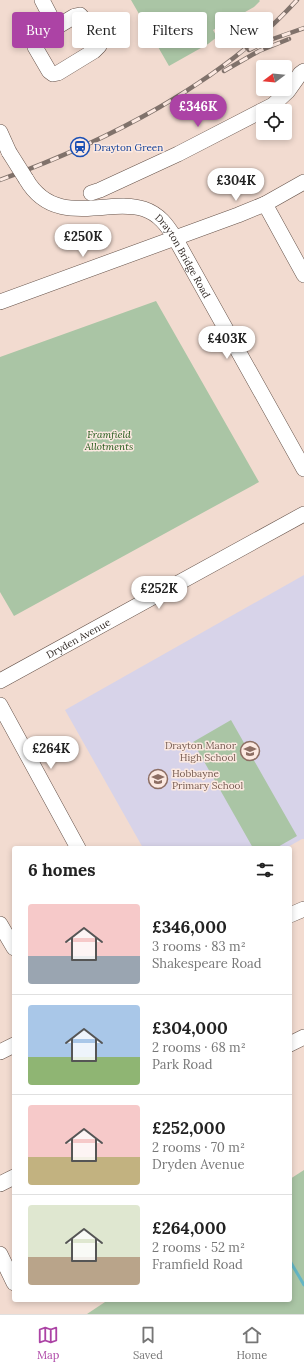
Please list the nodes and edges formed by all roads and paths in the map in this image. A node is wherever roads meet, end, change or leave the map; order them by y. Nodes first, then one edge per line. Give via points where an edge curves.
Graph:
1 (42, 0) edge
2 (48, 12) edge
3 (304, 72) edge
4 (0, 132) edge
5 (304, 182) edge
6 (91, 193) dead end
7 (265, 204) junction
8 (175, 238) junction
9 (304, 274) edge
10 (0, 302) edge
11 (304, 469) edge
12 (304, 514) edge
13 (0, 681) edge
14 (0, 705) edge
15 (77, 846) edge
16 (304, 909) edge
17 (292, 915) edge
18 (0, 924) edge
19 (12, 945) edge
20 (304, 1037) edge
21 (292, 1043) edge
22 (12, 1046) edge
23 (0, 1052) edge
24 (12, 1178) edge
25 (0, 1184) edge
26 (0, 1254) edge
27 (12, 1279) edge

1 - 2 street
3 - 6 street via 272,105 157,164
4 - 8 street, Drayton Bridge Road, bridge via 9,152 33,190 50,203 68,209 127,206 144,209 163,221
5 - 7 street
7 - 8 street
7 - 9 street
8 - 10 street
8 - 11 street, Drayton Bridge Road
12 - 13 street, Dryden Avenue
14 - 15 street
16 - 17 street
18 - 19 street
20 - 21 street
22 - 23 street
24 - 25 street
26 - 27 street

